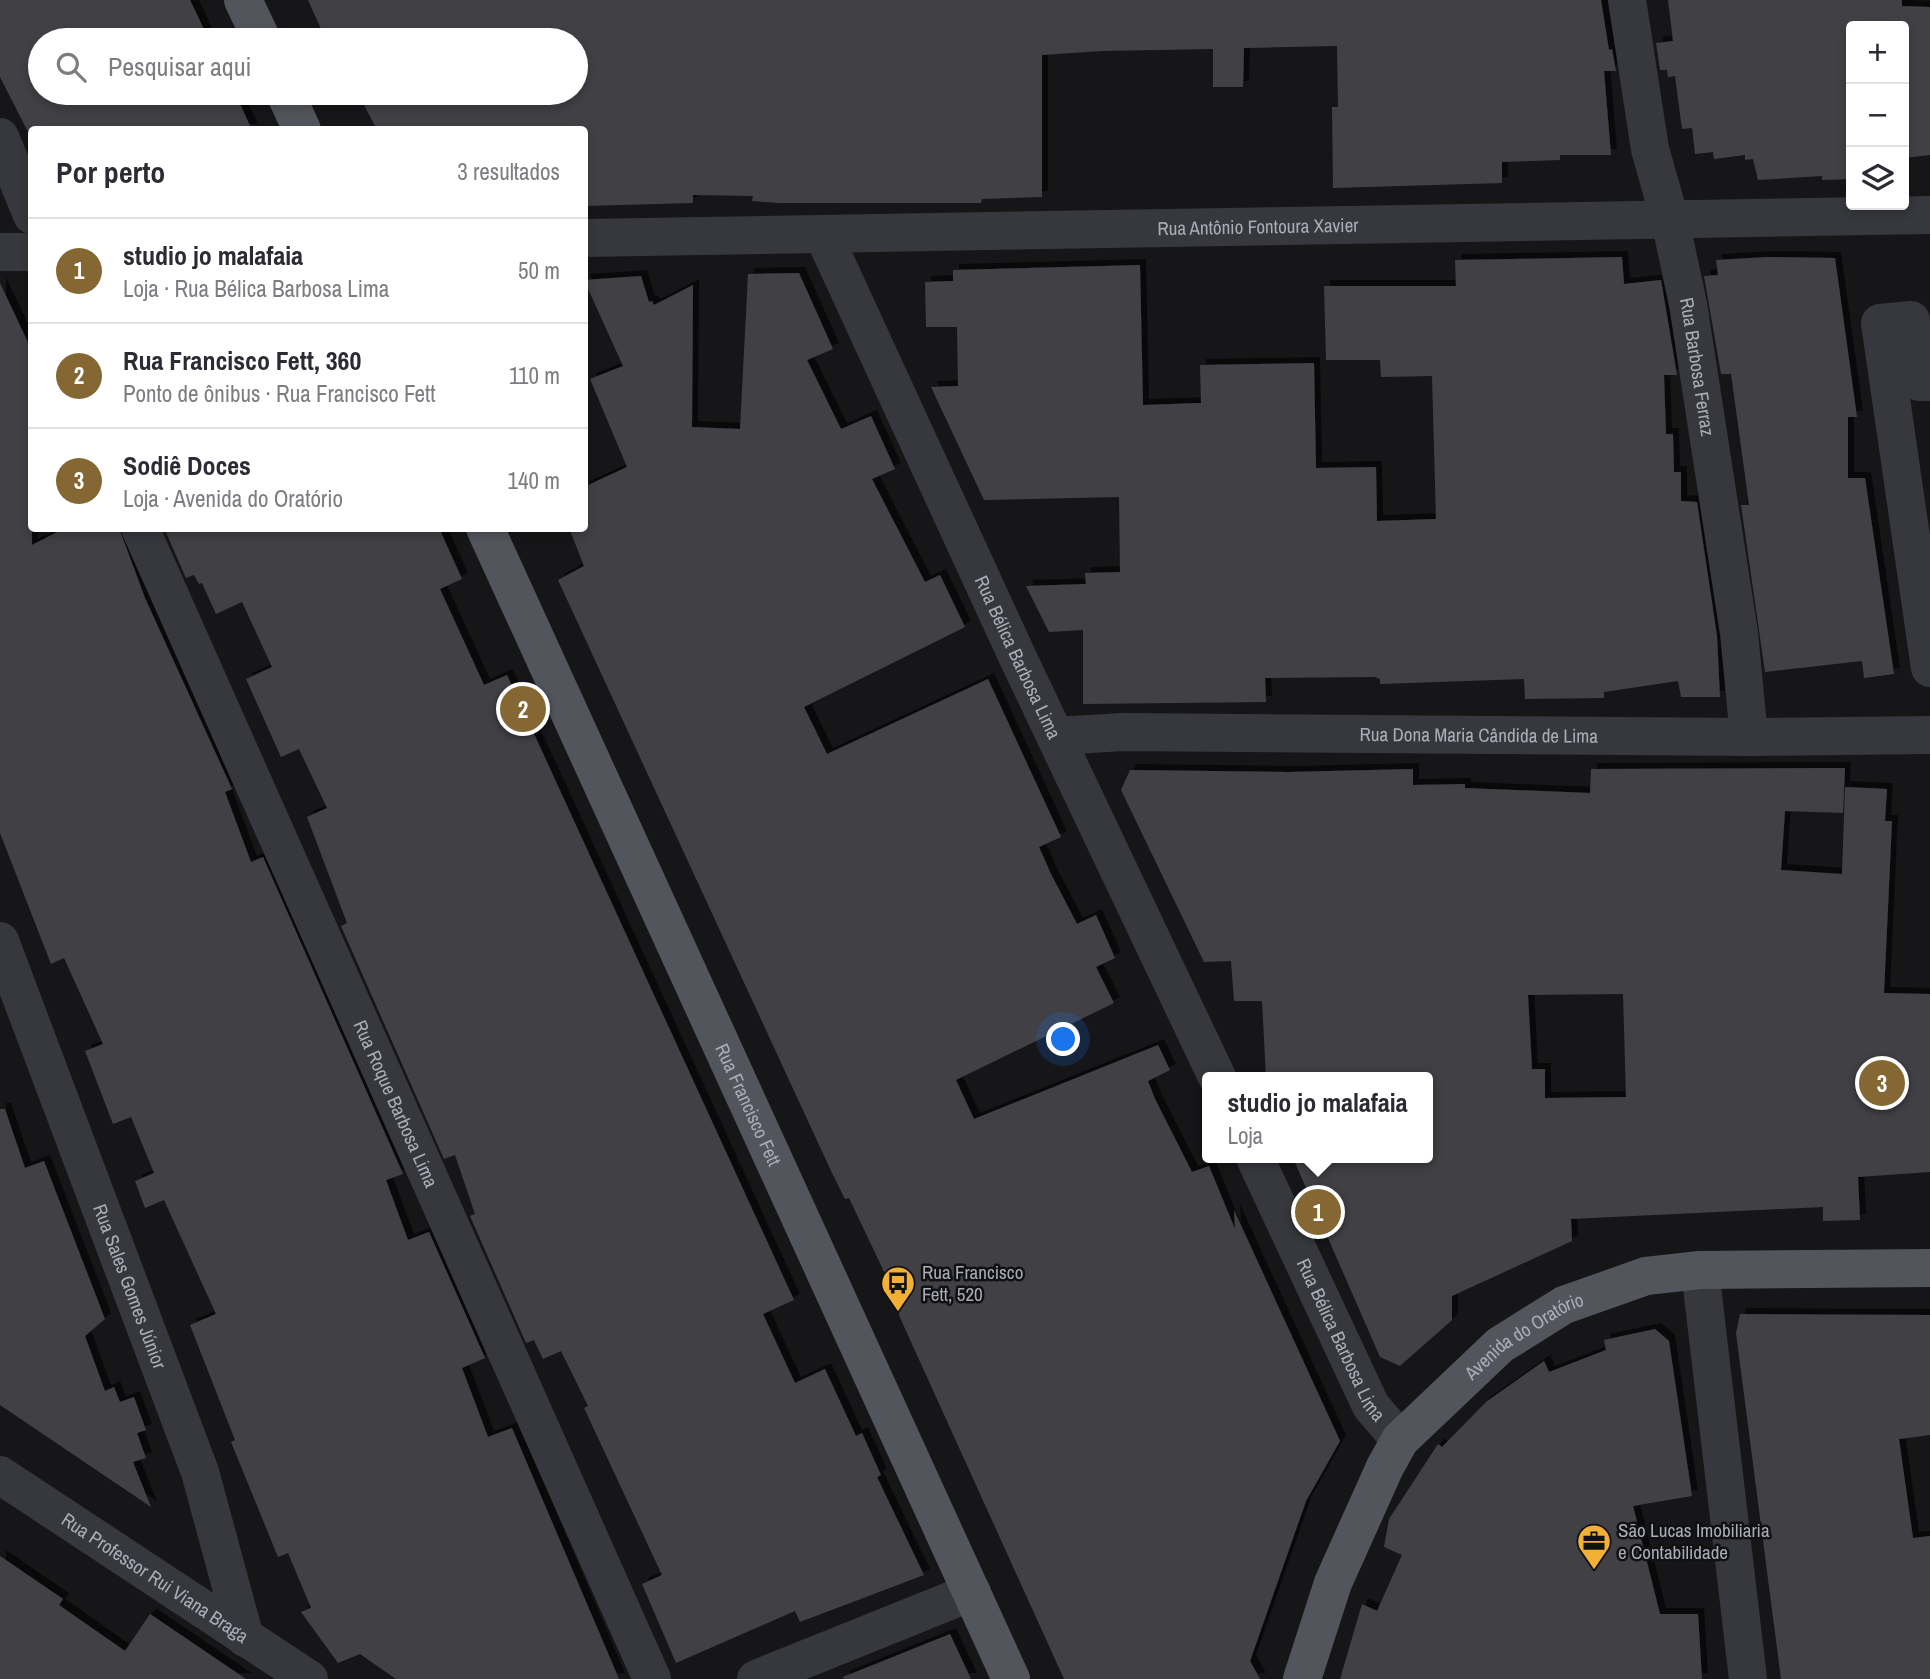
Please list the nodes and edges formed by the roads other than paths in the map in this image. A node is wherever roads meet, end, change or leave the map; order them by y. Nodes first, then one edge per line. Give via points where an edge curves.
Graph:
1 (243, 0) edge
2 (1627, 0) edge
3 (256, 28) edge
4 (291, 105) edge
5 (300, 126) edge
6 (0, 137) edge
7 (28, 205) edge
8 (1930, 215) edge
9 (1670, 220) junction
10 (823, 234) junction
11 (588, 239) edge
12 (0, 252) edge
13 (28, 252) edge
14 (1930, 382) edge
15 (142, 532) edge
16 (487, 532) edge
17 (1929, 652) edge
18 (1916, 734) edge
19 (1055, 736) junction
20 (1749, 737) junction
21 (0, 941) edge
22 (1215, 1072) edge
23 (1257, 1163) edge
24 (1930, 1268) edge
25 (1700, 1270) junction
26 (1400, 1440) junction
27 (0, 1475) edge
28 (972, 1592) junction
29 (245, 1638) junction
30 (309, 1679) edge
31 (652, 1679) edge
32 (756, 1679) edge
33 (1012, 1679) edge
34 (1302, 1679) edge
35 (1748, 1679) edge

1 - 3 main road
2 - 9 street, Rua Barbosa Ferraz via 1650,149
4 - 5 main road
6 - 7 street
8 - 9 street, Rua Antônio Fontoura Xavier
9 - 10 street, Rua Antônio Fontoura Xavier
9 - 20 street, Rua Barbosa Ferraz via 1688,304 1739,633
10 - 11 street, Rua Antônio Fontoura Xavier
10 - 19 street, Rua Bélica Barbosa Lima
12 - 13 street
14 - 17 street via 1919,382 1911,320 1880,323
15 - 31 street, Rua Roque Barbosa Lima
16 - 28 main road, Rua Francisco Fett
18 - 20 street, Rua Dona Maria Cândida de Lima
19 - 20 street, Rua Dona Maria Cândida de Lima via 1123,732
19 - 22 street, Rua Bélica Barbosa Lima
21 - 29 street, Rua Sales Gomes Júnior via 200,1472
23 - 26 street, Rua Bélica Barbosa Lima via 1371,1406
24 - 25 main road, Avenida do Oratório
25 - 26 main road, Avenida do Oratório via 1646,1276 1564,1305 1500,1345
25 - 35 street
26 - 34 main road, Avenida do Oratório via 1333,1583
27 - 29 street, Rua Professor Rui Viana Braga
28 - 32 street
28 - 33 main road, Rua Francisco Fett
29 - 30 street, Rua Professor Rui Viana Braga

